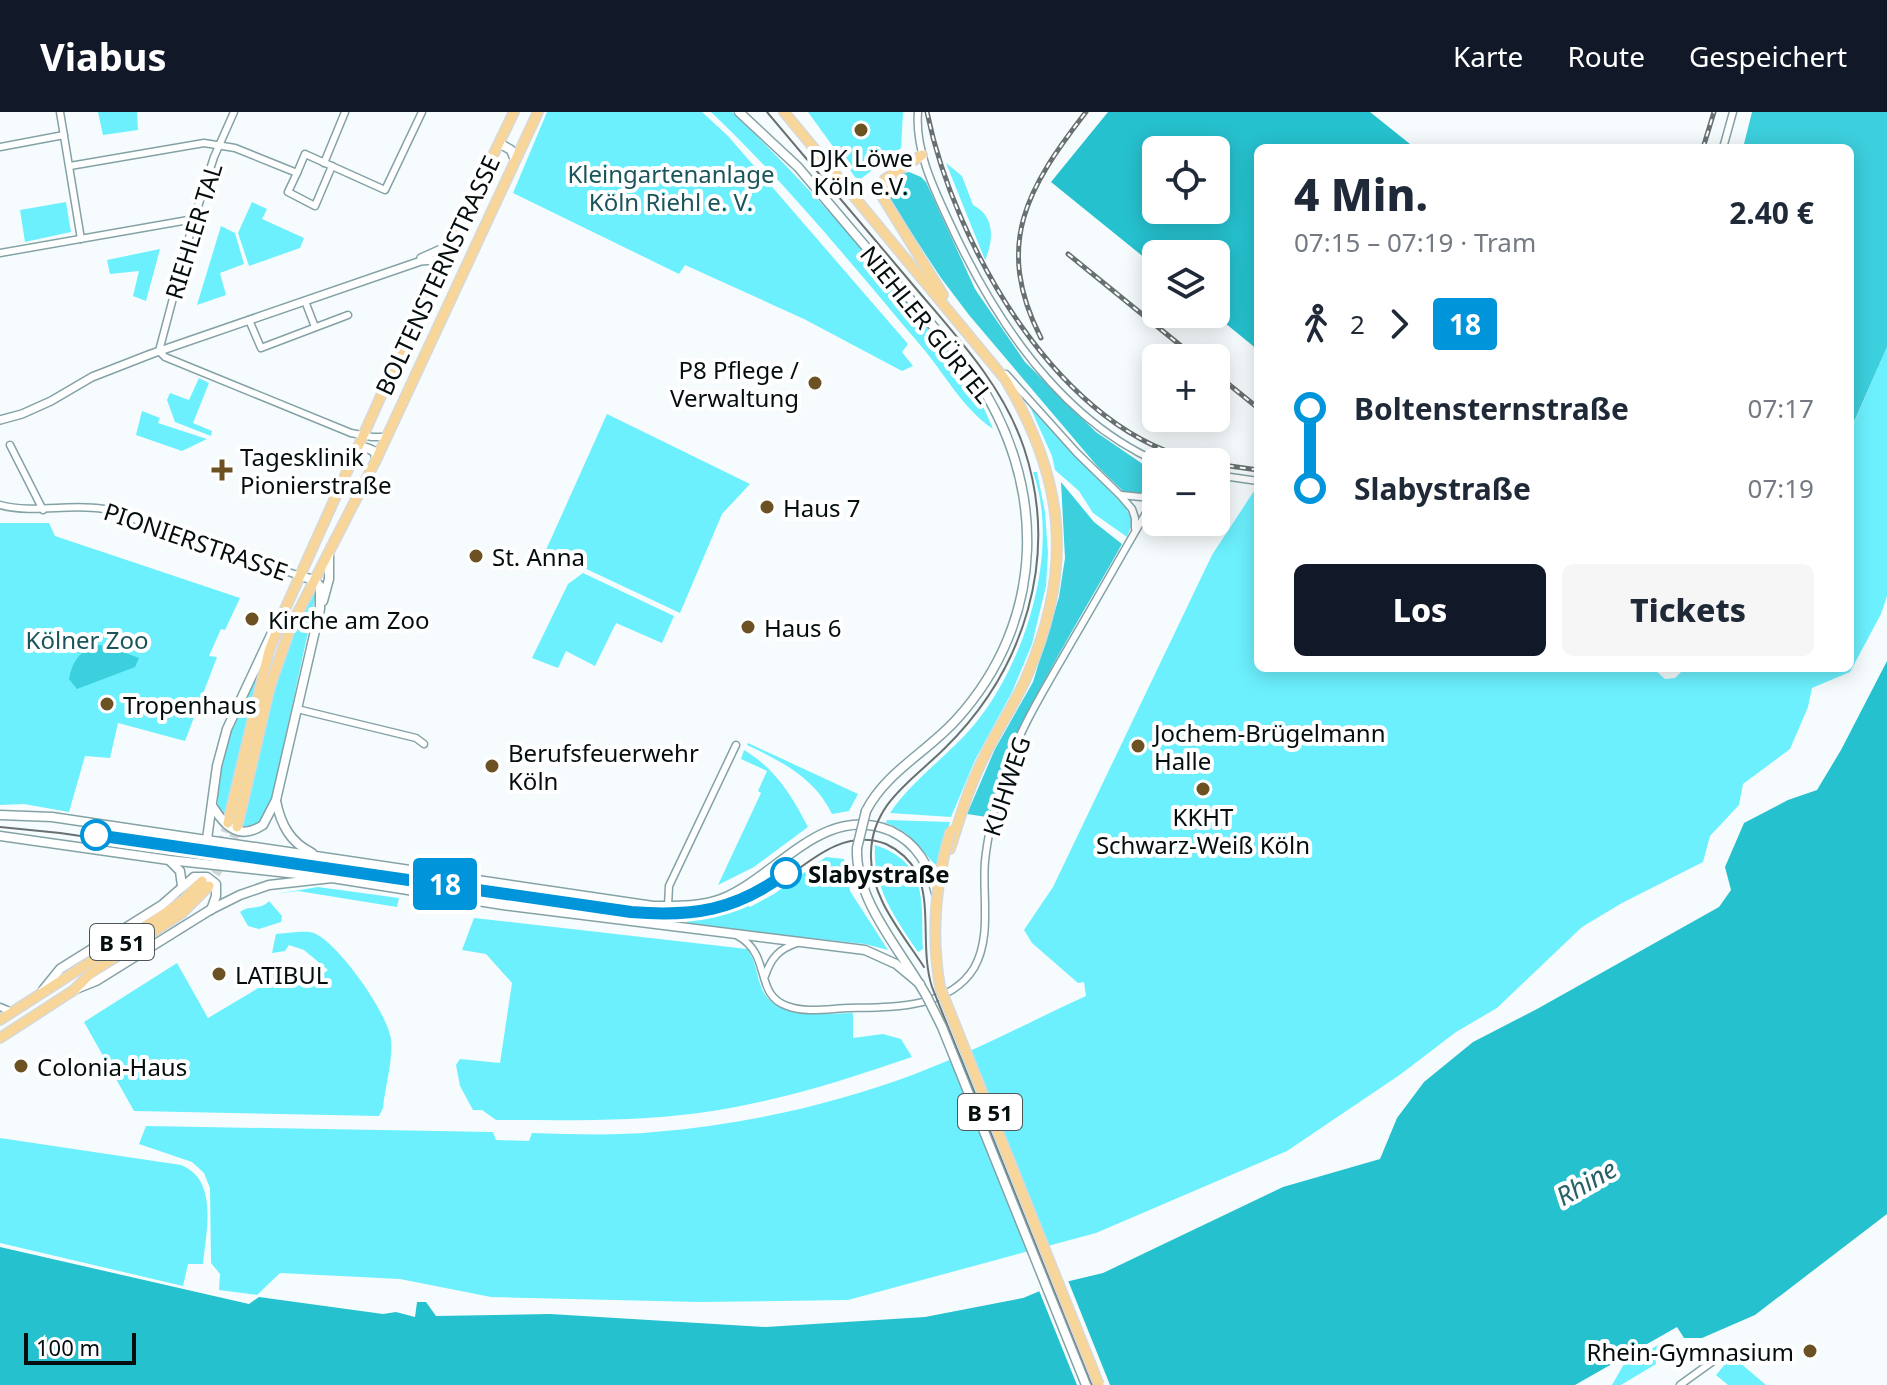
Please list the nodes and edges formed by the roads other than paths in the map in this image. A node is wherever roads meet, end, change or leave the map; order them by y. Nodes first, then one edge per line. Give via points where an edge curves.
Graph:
1 (60, 112) edge
2 (234, 112) edge
3 (345, 112) edge
4 (422, 112) edge
5 (514, 112) edge
6 (538, 112) edge
7 (739, 112) edge
8 (782, 112) edge
9 (918, 112) edge
10 (1733, 112) edge
11 (64, 135) junction
12 (499, 143) junction
13 (222, 144) junction
14 (1724, 144) edge
15 (0, 147) edge
16 (922, 155) junction
17 (515, 160) junction
18 (324, 163) junction
19 (70, 166) junction
20 (332, 166) junction
21 (297, 173) junction
22 (194, 219) junction
23 (81, 239) junction
24 (451, 244) junction
25 (0, 253) edge
26 (409, 264) junction
27 (439, 267) junction
28 (305, 301) junction
29 (348, 315) dead end
30 (956, 319) junction
31 (249, 320) junction
32 (315, 327) junction
33 (177, 346) junction
34 (159, 351) junction
35 (984, 351) junction
36 (178, 362) junction
37 (0, 420) edge
38 (343, 430) junction
39 (363, 435) junction
40 (387, 437) junction
41 (12, 448) dead end
42 (1038, 448) junction
43 (355, 451) junction
44 (1142, 454) edge
45 (376, 460) junction
46 (1230, 477) edge
47 (1254, 480) edge
48 (1120, 495) junction
49 (1142, 497) edge
50 (0, 505) edge
51 (43, 510) junction
52 (1142, 520) edge
53 (1136, 531) junction
54 (329, 553) junction
55 (300, 576) junction
56 (314, 580) junction
57 (286, 607) junction
58 (320, 609) junction
59 (297, 709) junction
60 (424, 744) dead end
61 (736, 745) dead end
62 (276, 800) junction
63 (213, 807) junction
64 (959, 812) junction
65 (0, 815) edge
66 (0, 836) edge
67 (207, 839) junction
68 (320, 856) junction
69 (169, 860) junction
70 (332, 878) junction
71 (182, 887) junction
72 (937, 898) junction
73 (668, 906) junction
74 (210, 910) junction
75 (738, 936) junction
76 (797, 943) junction
77 (910, 972) junction
78 (765, 980) junction
79 (74, 990) junction
80 (37, 997) junction
81 (0, 1007) edge
82 (12, 1012) junction
83 (0, 1020) edge
84 (0, 1038) edge
85 (1716, 1359) dead end
86 (1086, 1385) edge
87 (1101, 1385) edge
88 (1680, 1385) edge

1 - 11 street
2 - 13 street, RIEHLER TAL
3 - 18 street
4 - 20 street via 385,190
5 - 12 main road, BOLTENSTERNSTRASSE
6 - 17 main road, BOLTENSTERNSTRASSE
7 - 77 main road, NIEHLER GÜRTEL, bridge via 798,167 972,372 992,402 1018,464 1027,516 1027,563 1004,647 957,719 887,781 866,811 857,848 866,895
8 - 30 main road, NIEHLER GÜRTEL
8 - 42 main road, NIEHLER GÜRTEL via 1002,380
9 - 16 street
10 - 14 street
11 - 15 street
11 - 19 street
12 - 17 main road, BOLTENSTERNSTRASSE
12 - 24 main road, BOLTENSTERNSTRASSE
13 - 19 street
13 - 21 street
13 - 22 street, RIEHLER TAL
16 - 30 main road via 885,179 882,196
16 - 44 street via 961,249 1023,350 1108,436
17 - 40 main road, BOLTENSTERNSTRASSE
18 - 20 street
18 - 21 street via 305,154
19 - 23 street
20 - 21 street via 315,206 288,192
22 - 23 street
22 - 34 street, RIEHLER TAL
23 - 25 street
24 - 26 street
24 - 27 main road, BOLTENSTERNSTRASSE
26 - 27 street via 433,260
26 - 28 street
27 - 39 main road, BOLTENSTERNSTRASSE
28 - 31 street
28 - 32 street
29 - 32 street
30 - 35 main road, NIEHLER GÜRTEL
31 - 32 street via 261,348
31 - 33 street
33 - 34 street
33 - 36 street
34 - 36 street
34 - 37 street
35 - 42 main road, NIEHLER GÜRTEL via 1021,405
35 - 48 street
36 - 38 street
38 - 39 street
38 - 43 street
39 - 40 street
39 - 43 main road, BOLTENSTERNSTRASSE
40 - 45 main road, BOLTENSTERNSTRASSE
41 - 51 street
42 - 64 main road, NIEHLER GÜRTEL via 1058,548 1056,577 1026,678
43 - 45 main road via 368,448
43 - 55 main road, BOLTENSTERNSTRASSE
45 - 54 main road, BOLTENSTERNSTRASSE
46 - 47 street
48 - 49 street
48 - 53 street via 1135,518
50 - 51 street, PIONIERSTRASSE
51 - 55 street, PIONIERSTRASSE via 81,505 104,509
52 - 53 street, KUHWEG
53 - 78 street, KUHWEG via 1036,703 1009,761 990,824 984,929 974,968 955,988 914,1005 807,1010 785,1006 771,996
54 - 56 main road, BOLTENSTERNSTRASSE
54 - 58 main road via 329,579
55 - 56 main road
55 - 57 main road, BOLTENSTERNSTRASSE
56 - 57 main road, BOLTENSTERNSTRASSE via 277,661 233,825 266,662
56 - 58 main road via 320,586
57 - 63 main road, BOLTENSTERNSTRASSE via 227,729
58 - 59 main road
59 - 60 street
59 - 62 main road
61 - 73 street via 669,886
62 - 63 main road via 263,825 247,832 230,829
62 - 68 main road, B 51 via 293,841
63 - 67 main road, BOLTENSTERNSTRASSE
64 - 72 main road, NIEHLER GÜRTEL / B 51, bridge via 943,856
64 - 87 main road, NIEHLER GÜRTEL / B 51, bridge via 945,868 938,954 943,986
65 - 67 main road via 52,817
66 - 69 main road
67 - 68 main road
68 - 73 main road, B 51
69 - 70 main road
69 - 71 main road via 183,877
70 - 74 main road, B 51 via 269,885
70 - 75 main road, B 51
71 - 74 main road via 194,877 212,880 218,889
71 - 80 main road via 60,969
72 - 73 main road, B 51 via 930,870 904,839 875,826 857,825 817,836 720,900
72 - 87 main road, B 51, bridge via 934,929 940,987
74 - 79 main road, B 51
75 - 76 main road, B 51
75 - 78 street, KUHWEG via 757,952
76 - 77 main road, B 51 via 865,950
76 - 78 street via 782,948 770,962
77 - 86 main road, B 51, bridge via 942,1027
79 - 80 main road, B 51 via 182,913 206,883
79 - 84 main road, B 51
80 - 82 main road, B 51
81 - 82 street
82 - 83 main road, B 51
85 - 88 street

